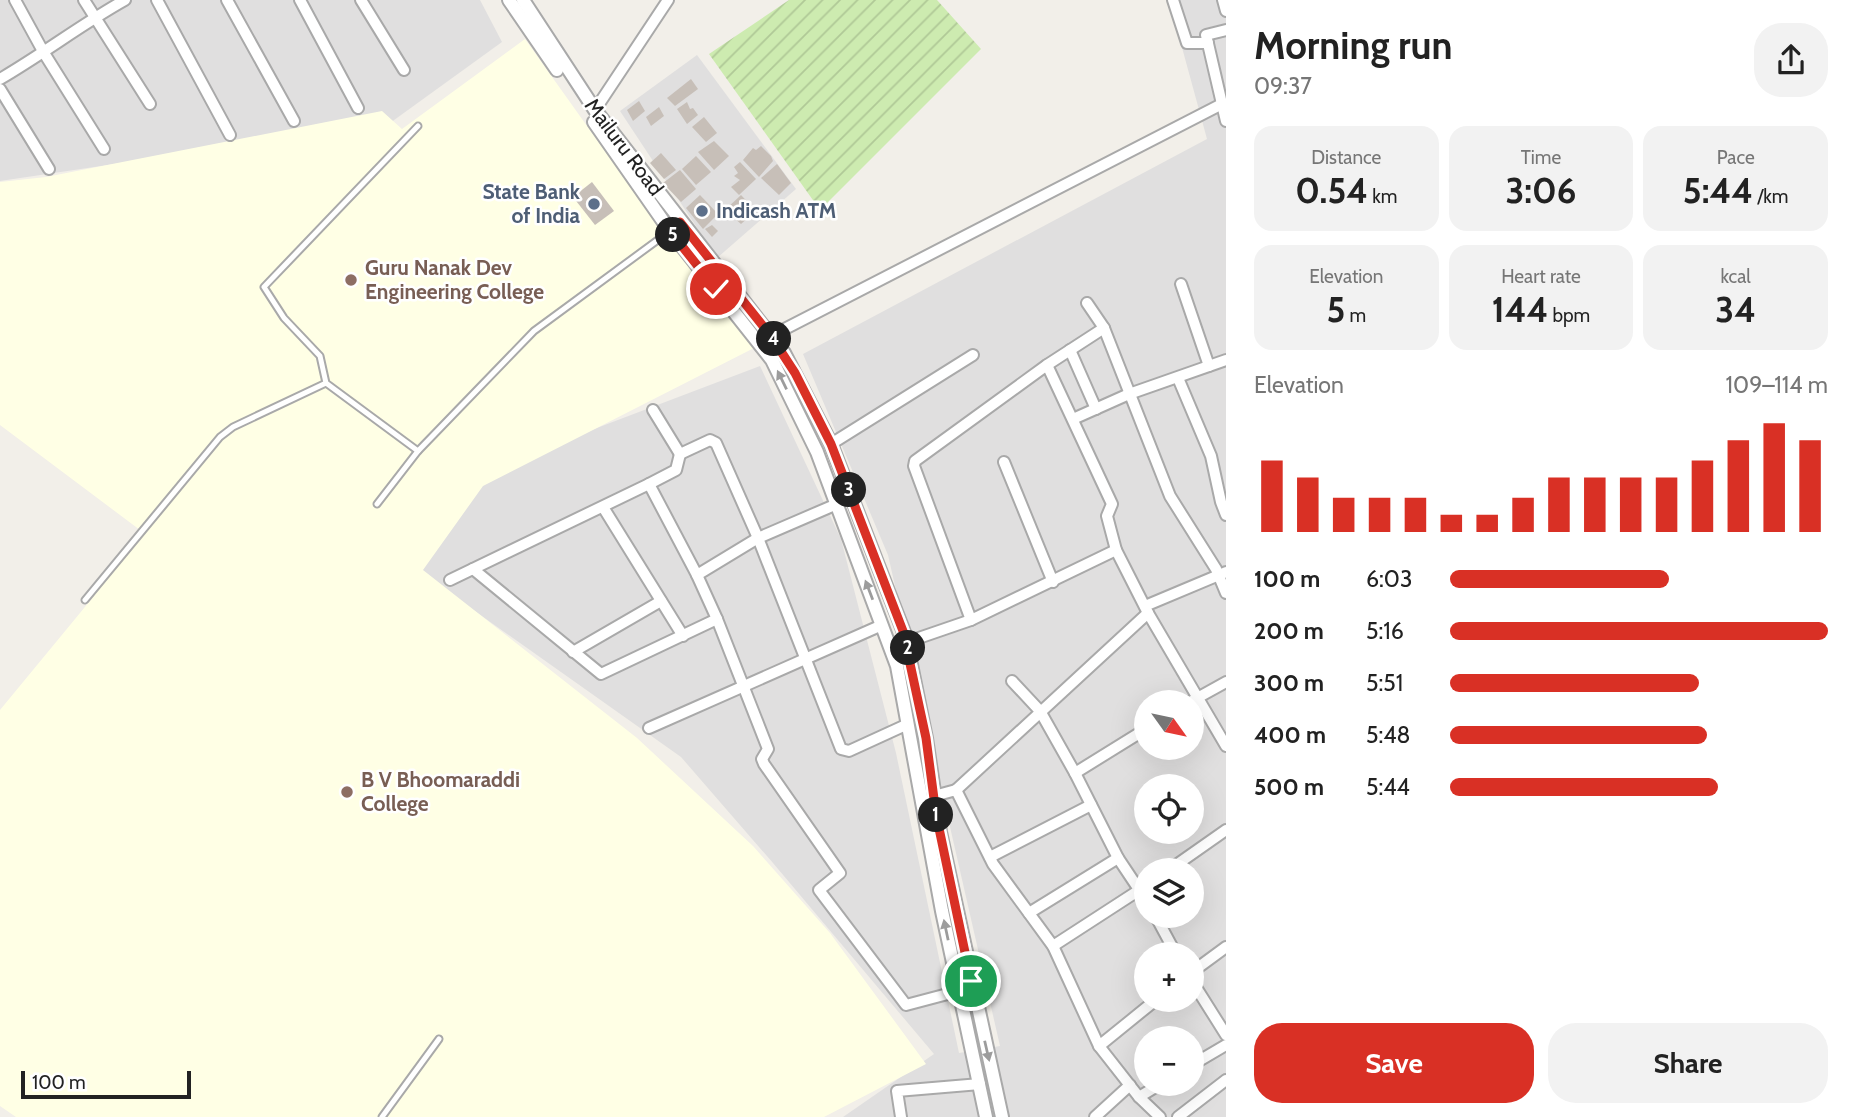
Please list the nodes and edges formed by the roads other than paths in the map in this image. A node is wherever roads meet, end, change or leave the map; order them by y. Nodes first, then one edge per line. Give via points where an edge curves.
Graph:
1 (15, 0) edge
2 (84, 0) edge
3 (125, 0) edge
4 (157, 0) edge
5 (227, 0) edge
6 (316, 0) edge
7 (379, 0) edge
8 (509, 0) edge
9 (523, 0) edge
10 (668, 0) edge
11 (1173, 0) edge
12 (1223, 0) edge
13 (302, 4) edge
14 (364, 4) edge
15 (1226, 11) edge
16 (93, 18) junction
17 (1226, 30) edge
18 (1208, 43) junction
19 (44, 53) junction
20 (1226, 63) edge
21 (1213, 64) junction
22 (404, 70) dead end
23 (0, 79) edge
24 (0, 89) edge
25 (150, 104) dead end
26 (1222, 104) junction
27 (358, 108) dead end
28 (595, 110) junction
29 (294, 121) dead end
30 (1226, 121) edge
31 (418, 126) dead end
32 (230, 135) dead end
33 (104, 149) dead end
34 (49, 169) dead end
35 (680, 222) junction
36 (670, 231) junction
37 (1181, 284) dead end
38 (1087, 303) dead end
39 (1104, 328) junction
40 (771, 336) junction
41 (1070, 350) junction
42 (973, 355) dead end
43 (1226, 360) edge
44 (1047, 365) junction
45 (1209, 366) junction
46 (1178, 378) junction
47 (326, 383) junction
48 (1129, 394) junction
49 (1096, 409) junction
50 (653, 410) dead end
51 (1073, 419) junction
52 (831, 444) junction
53 (418, 451) junction
54 (680, 454) junction
55 (1004, 462) dead end
56 (649, 484) junction
57 (377, 504) dead end
58 (837, 504) junction
59 (603, 507) junction
60 (1226, 515) edge
61 (758, 538) junction
62 (1116, 550) junction
63 (472, 569) junction
64 (1222, 573) edge
65 (696, 575) junction
66 (450, 580) dead end
67 (1053, 582) junction
68 (1226, 593) edge
69 (85, 600) dead end
70 (661, 601) junction
71 (1147, 609) junction
72 (717, 619) junction
73 (971, 620) junction
74 (882, 625) junction
75 (682, 636) junction
76 (906, 642) junction
77 (573, 652) junction
78 (805, 659) junction
79 (1012, 681) dead end
80 (1226, 682) edge
81 (743, 685) junction
82 (1189, 690) edge
83 (1204, 694) edge
84 (1040, 711) junction
85 (1204, 714) edge
86 (908, 724) junction
87 (649, 728) dead end
88 (1134, 736) edge
89 (1226, 746) edge
90 (1075, 773) junction
91 (956, 790) junction
92 (934, 796) junction
93 (1091, 805) junction
94 (1226, 830) edge
95 (990, 857) junction
96 (1186, 858) edge
97 (1118, 859) junction
98 (1134, 879) edge
99 (1134, 897) edge
100 (1029, 913) junction
101 (1053, 946) junction
102 (1226, 947) edge
103 (1204, 963) edge
104 (959, 991) junction
105 (1204, 1000) edge
106 (1141, 1012) edge
107 (1226, 1035) edge
108 (439, 1039) dead end
109 (1226, 1045) edge
110 (1099, 1046) junction
111 (1204, 1058) edge
112 (1226, 1080) edge
113 (980, 1084) junction
114 (1130, 1085) junction
115 (1139, 1097) joint
116 (382, 1117) edge
117 (901, 1117) edge
118 (986, 1117) edge
119 (1002, 1117) edge
120 (1095, 1117) edge
121 (1160, 1117) edge
122 (1178, 1117) edge

1 - 19 street
2 - 16 street
3 - 16 street
4 - 32 street
5 - 29 street
6 - 13 street
7 - 14 street
8 - 36 street
9 - 28 street, Mailuru Road
10 - 28 street
11 - 18 street via 1187,43
12 - 15 street
13 - 27 street
14 - 22 street
16 - 19 street
16 - 25 street
17 - 18 street via 1206,35
18 - 21 street
19 - 23 street
19 - 33 street
20 - 21 street
21 - 26 street
24 - 34 street
26 - 30 street
26 - 40 street
28 - 35 street, Mailuru Road
31 - 47 lane via 264,287 284,318 320,356
35 - 36 street
35 - 40 street, Mailuru Road
36 - 53 lane via 534,331
58 -> 36 street via 772,360
37 - 45 street
38 - 39 street
39 - 41 street
39 - 48 street
40 - 52 street, Mailuru Road
41 - 44 street
41 - 49 street
42 - 52 street
43 - 45 street
44 - 51 street
44 - 73 street via 919,457 914,466
45 - 46 street
46 - 48 street
46 - 60 street via 1211,456
47 - 53 lane
47 - 69 lane via 219,437
48 - 49 street
48 - 64 street via 1170,496
49 - 51 street
50 - 54 street
51 - 62 street via 1112,504 1107,516
52 - 76 street, Mailuru Road
53 - 57 lane
54 - 56 street via 676,470
54 - 61 street via 710,440 716,443
55 - 67 street
56 - 59 street
56 - 65 street
58 - 61 street
74 -> 58 street
59 - 63 street
59 - 70 street
61 - 65 street
61 - 78 street
62 - 67 street
62 - 71 street
63 - 66 street
63 - 77 street
64 - 68 street
64 - 71 street
65 - 72 street
67 - 73 street
70 - 75 street
70 - 77 street
71 - 82 street
71 - 84 street
72 - 75 street
72 - 81 street
73 - 76 street
74 - 78 street
74 - 86 street via 897,666
75 - 77 street via 601,674
76 - 92 street, Mailuru Road
78 - 81 street
78 - 86 street via 843,751
79 - 84 street
80 - 83 street
81 - 87 street
81 - 104 street via 768,749 764,764 840,873 819,890 906,1005
84 - 90 street
84 - 91 street
85 - 89 street
104 -> 86 street
88 - 90 street
90 - 93 street
91 - 92 street
91 - 95 street
92 -> 119 street, Mailuru Road
93 - 95 street
93 - 97 street
94 - 96 street
95 - 100 street
97 - 98 street
97 - 100 street
99 - 101 street
100 - 101 street
101 - 110 street
102 - 103 street
104 - 113 street
105 - 107 street
106 - 110 street
108 - 116 lane
109 - 111 street
110 - 114 street
112 - 122 street
113 - 117 street via 897,1091
113 - 118 street
114 - 115 street
114 - 120 street
115 - 121 street

